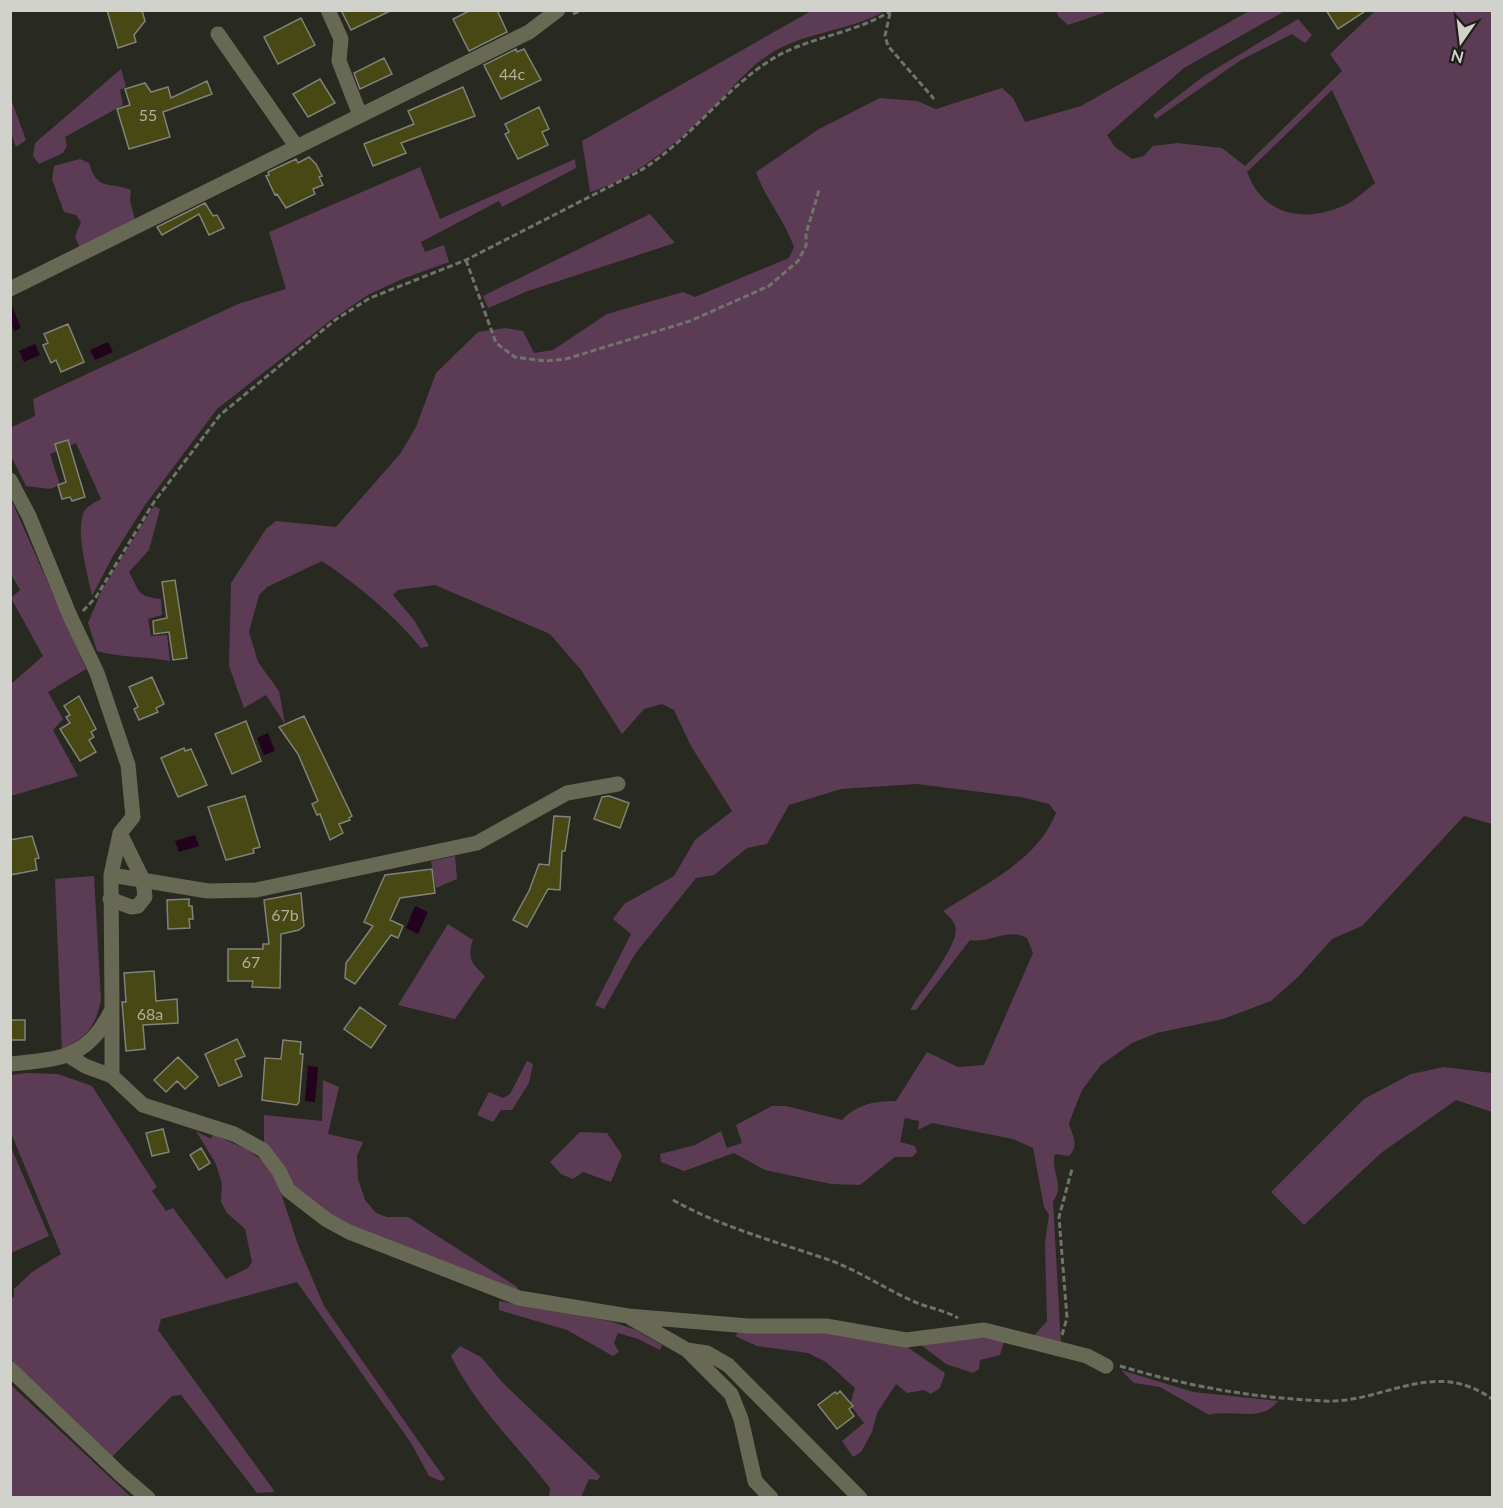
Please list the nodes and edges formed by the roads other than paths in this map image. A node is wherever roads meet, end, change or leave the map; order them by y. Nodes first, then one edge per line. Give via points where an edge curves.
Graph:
1 (328, 10) edge
2 (558, 10) edge
3 (218, 34) dead end
4 (360, 115) junction
5 (296, 146) junction
6 (10, 289) edge
7 (10, 480) edge
8 (618, 784) dead end
9 (120, 833) junction
10 (111, 875) junction
11 (143, 880) junction
12 (110, 899) junction
13 (112, 1010) junction
14 (69, 1056) junction
15 (10, 1064) edge
16 (112, 1076) junction
17 (628, 1316) junction
18 (687, 1350) junction
19 (1106, 1366) road end
20 (10, 1369) edge
21 (148, 1497) edge
22 (771, 1497) edge
23 (860, 1497) edge

1 - 4 street via 341,39 339,61
2 - 4 street via 530,32
3 - 5 street
4 - 5 street
5 - 6 street
7 - 9 street via 97,673 128,765 133,817
8 - 11 street via 567,793 477,843 256,890 208,891
9 - 10 street
9 - 11 street
10 - 11 street
10 - 12 street
11 - 12 street via 145,897 138,906
12 - 13 street
13 - 14 street via 93,1040
13 - 16 street
14 - 15 street
14 - 16 street
16 - 17 street via 142,1105 234,1134 263,1150 288,1190 349,1232 519,1298
17 - 18 street
17 - 19 street via 748,1326 826,1326 906,1340 984,1330 1087,1356
18 - 22 street via 731,1394 755,1480
18 - 23 street via 707,1353 728,1365
20 - 21 street

